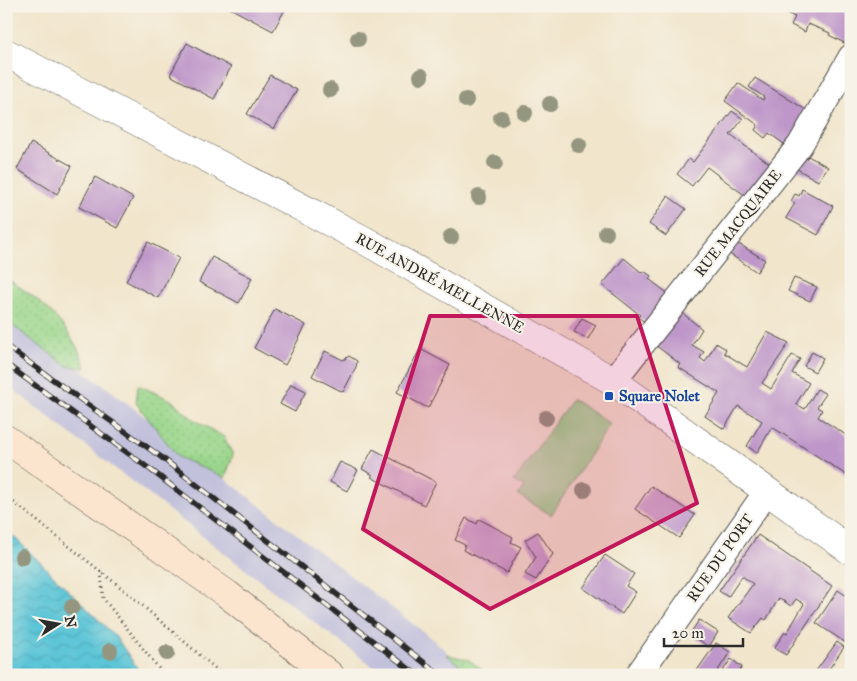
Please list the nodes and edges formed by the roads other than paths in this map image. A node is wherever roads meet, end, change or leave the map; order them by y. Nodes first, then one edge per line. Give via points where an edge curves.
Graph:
1 (6, 53) edge
2 (851, 57) edge
3 (613, 381) junction
4 (6, 439) edge
5 (767, 491) junction
6 (851, 551) edge
7 (330, 675) edge
8 (638, 675) edge

1 - 3 street, RUE ANDRÉ MELLENNE via 362,239
2 - 3 street, RUE MACQUAIRE via 800,145
3 - 5 street, RUE ANDRÉ MELLENNE
4 - 7 main road via 227,594
5 - 6 street, RUE ANDRÉ MELLENNE
5 - 8 street, RUE DU PORT

